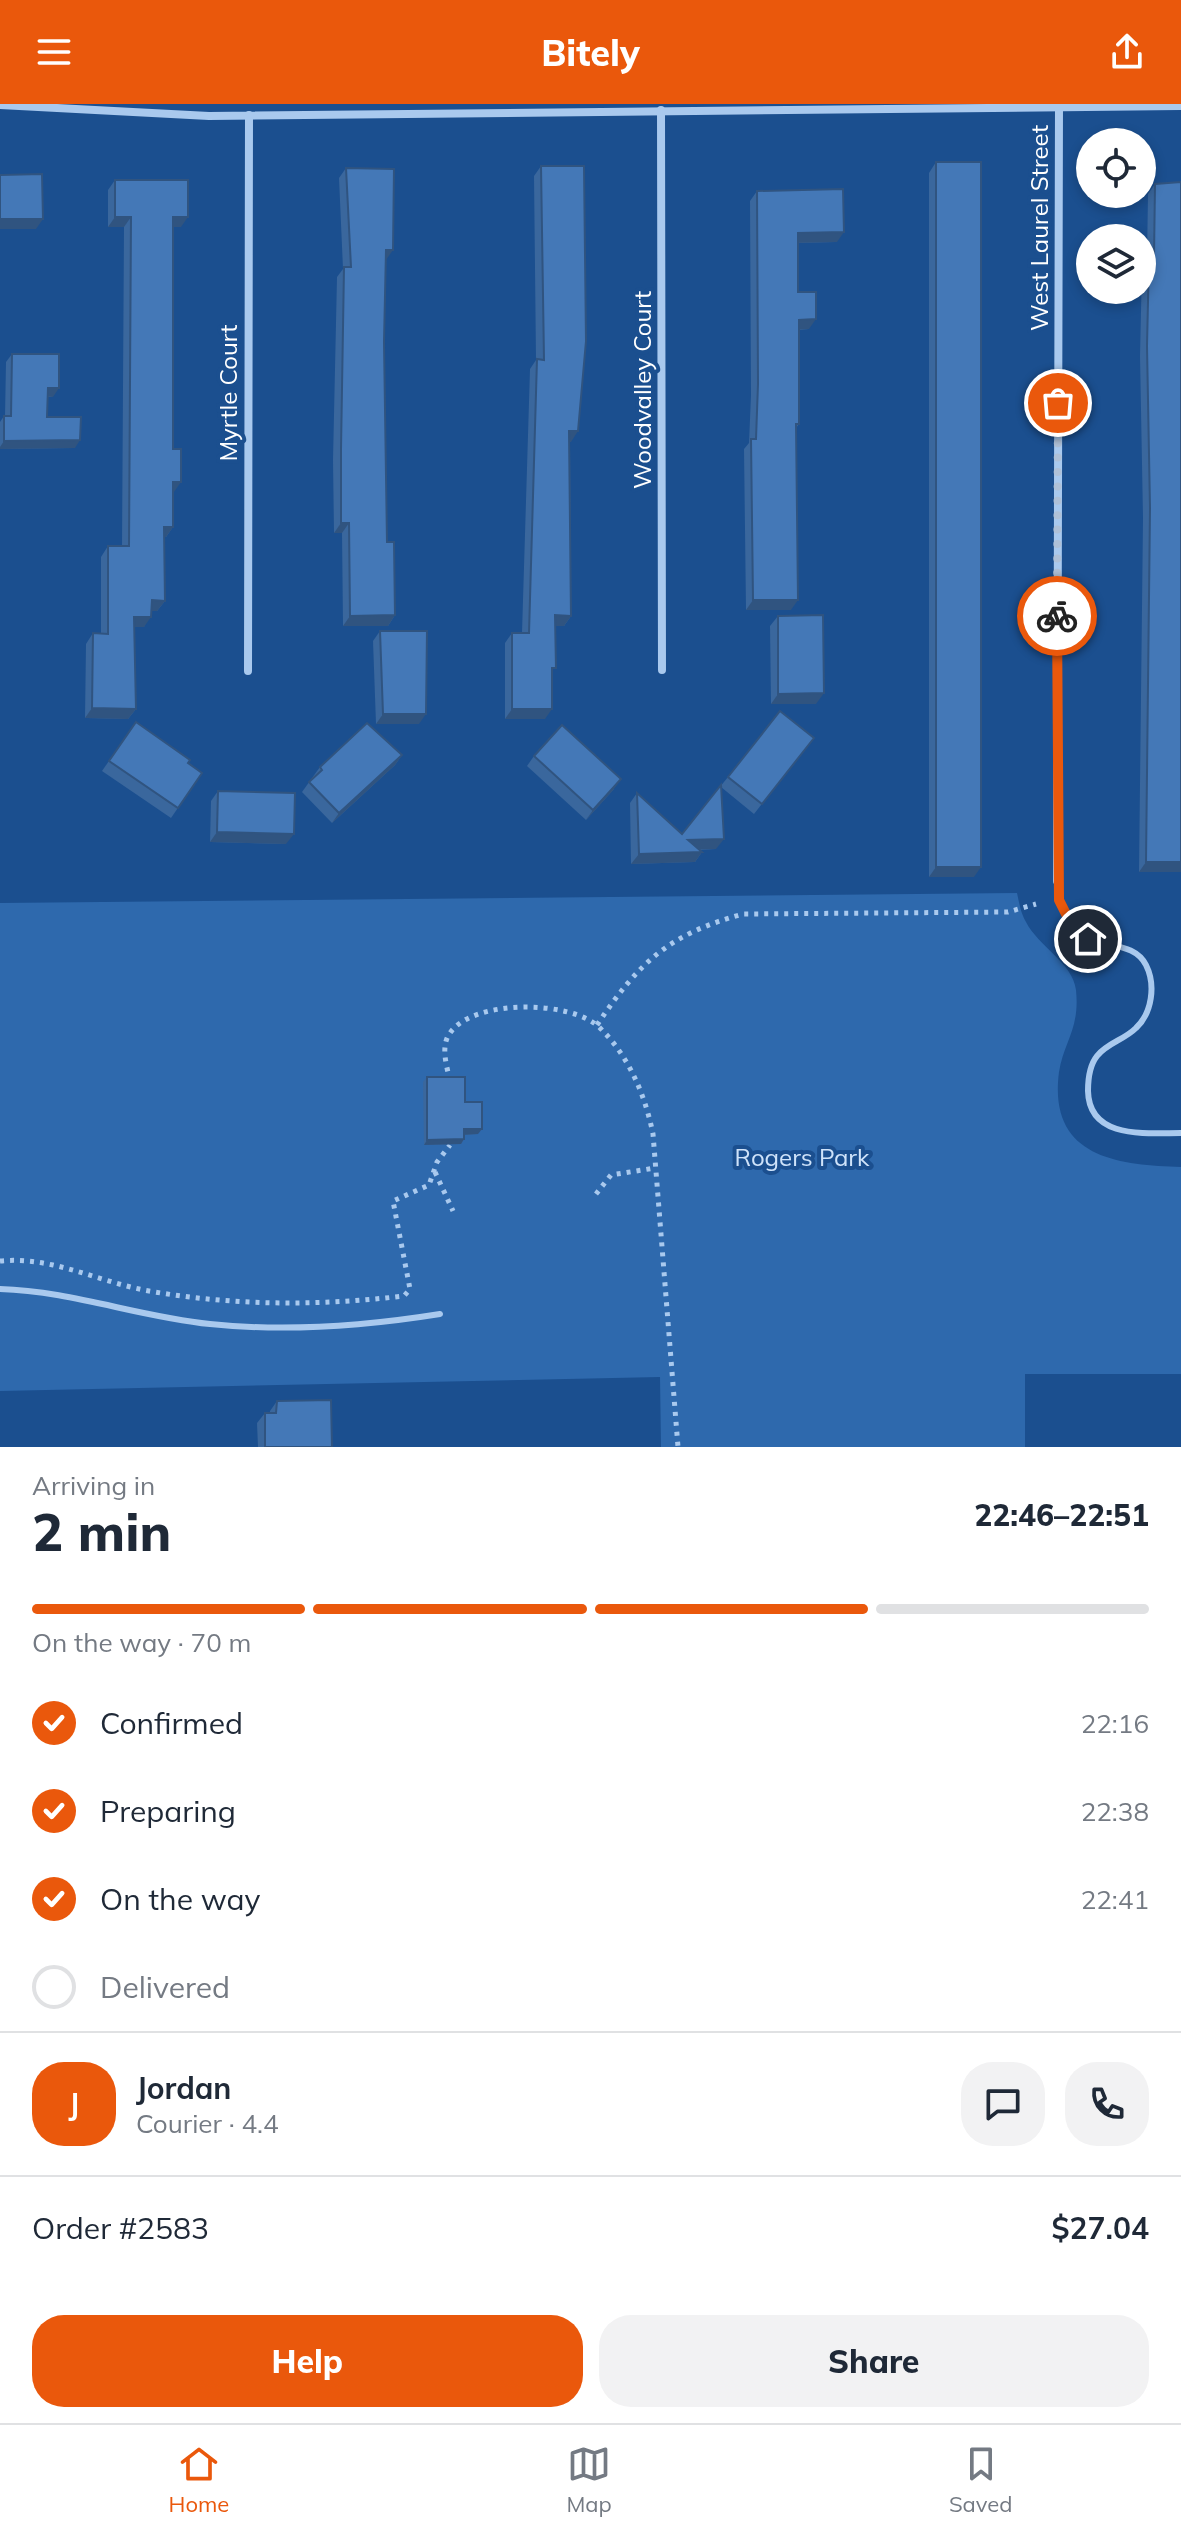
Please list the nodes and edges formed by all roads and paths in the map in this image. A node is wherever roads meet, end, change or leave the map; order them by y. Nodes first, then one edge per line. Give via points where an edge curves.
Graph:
1 (0, 105) edge
2 (1059, 106) edge
3 (1181, 106) edge
4 (661, 110) junction
5 (249, 115) junction
6 (662, 670) dead end
7 (248, 671) dead end
8 (1057, 881) joint
9 (1036, 904) dead end
10 (597, 1025) junction
11 (450, 1082) edge
12 (1181, 1133) edge
13 (450, 1145) edge
14 (655, 1168) junction
15 (434, 1171) junction
16 (596, 1194) dead end
17 (453, 1211) dead end
18 (0, 1261) edge
19 (0, 1289) edge
20 (440, 1314) dead end
21 (678, 1447) edge

1 - 5 street
2 - 3 street
2 - 4 street
2 - 8 street, West Laurel Street
4 - 5 street
4 - 6 street, Woodvalley Court
5 - 7 street, Myrtle Court
8 - 12 lane via 1063,915 1073,928 1088,939 1127,949 1145,963 1150,980 1152,996 1135,1030 1094,1060 1088,1099 1095,1114 1108,1127 1130,1133
9 - 10 path via 1008,912 743,914 685,933 650,957 626,981
10 - 11 path via 542,1008 493,1010 450,1032 445,1044
10 - 14 path via 646,1102
13 - 15 path
14 - 16 path via 611,1175
14 - 21 path
15 - 17 path
15 - 18 path via 429,1185 393,1201 410,1289 404,1296 283,1305 208,1301 45,1263
19 - 20 lane via 210,1324 337,1325

